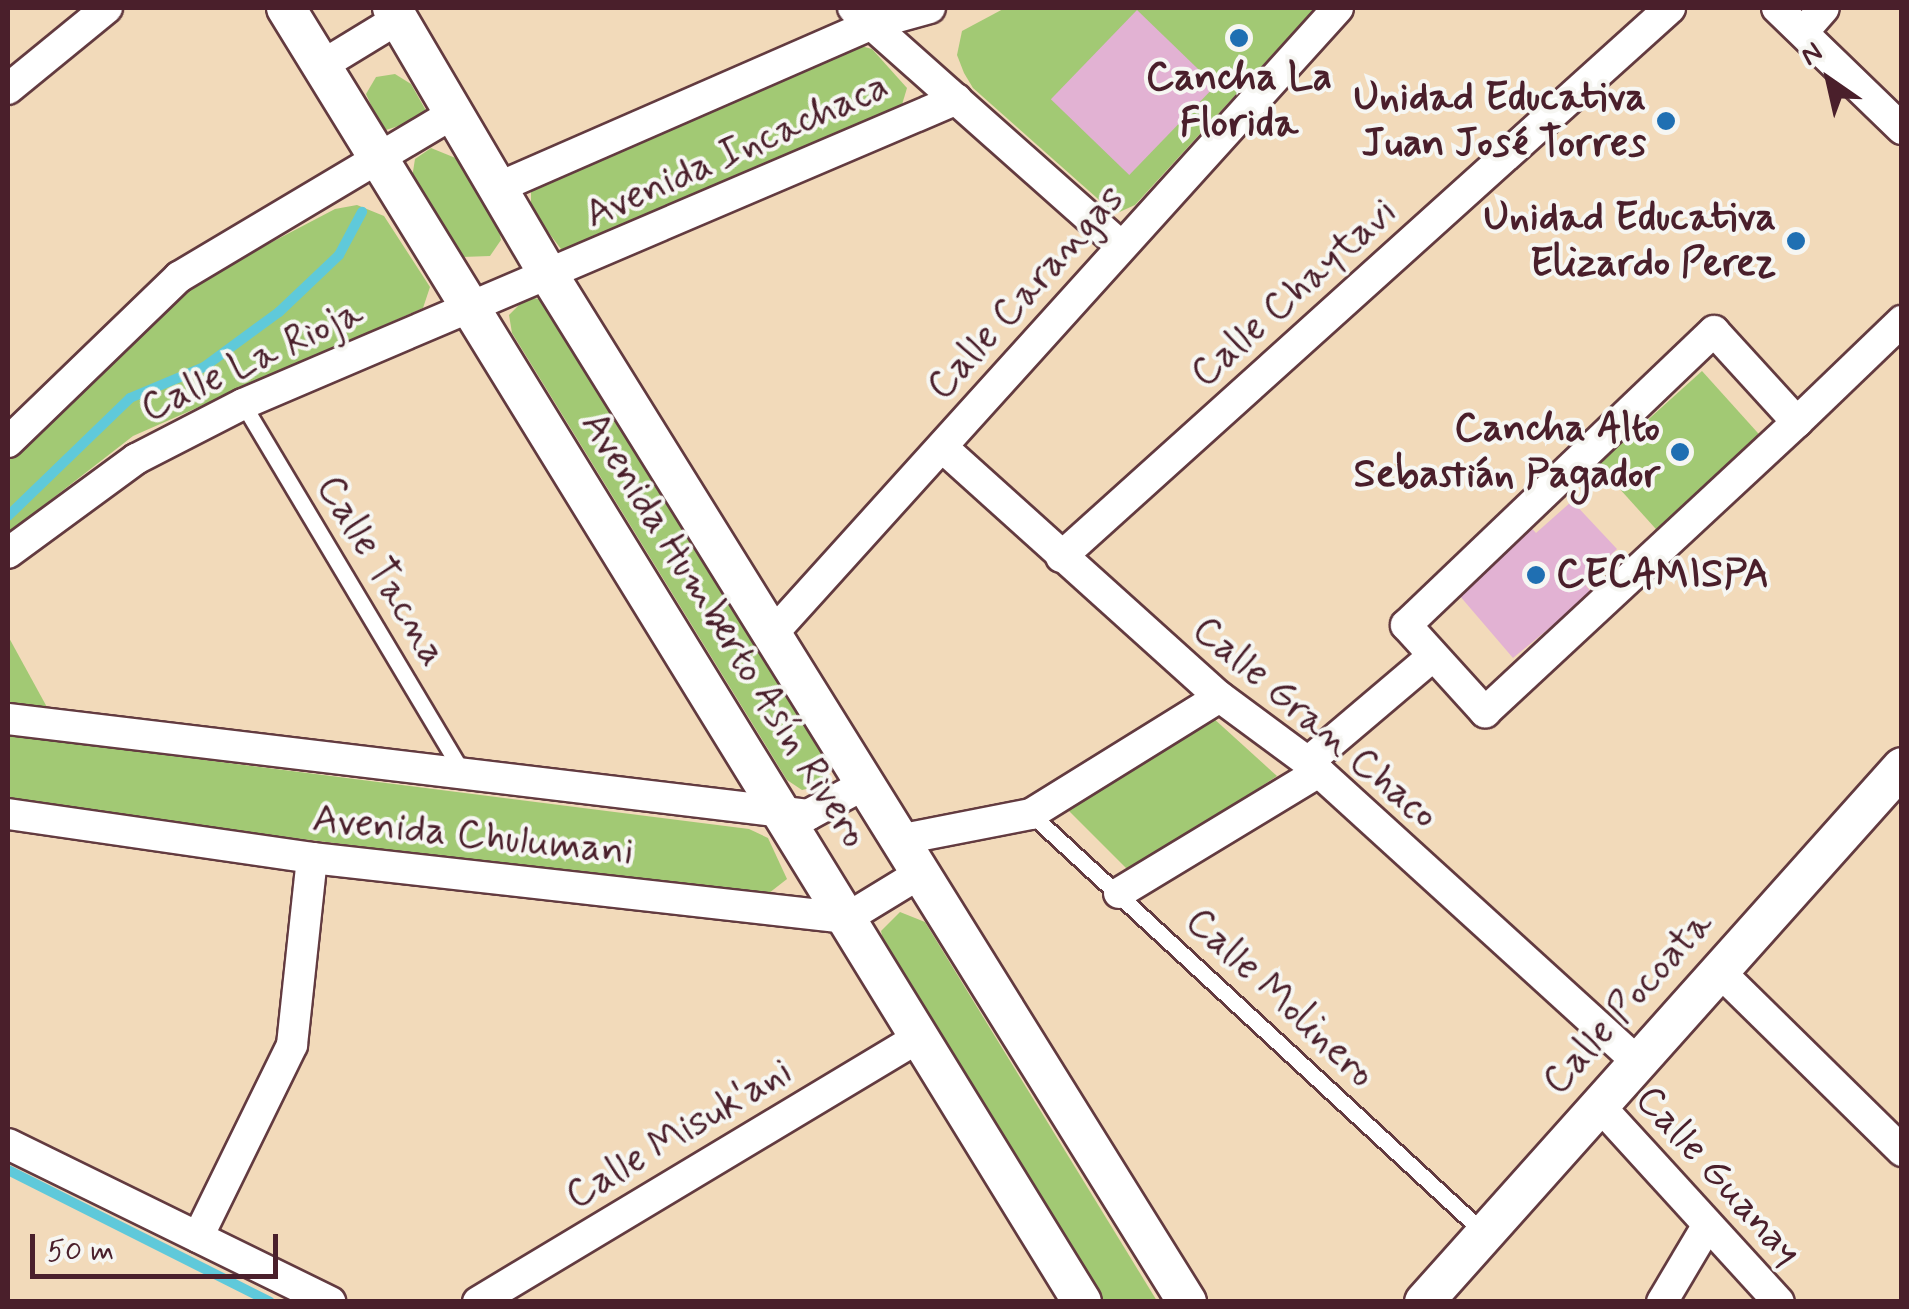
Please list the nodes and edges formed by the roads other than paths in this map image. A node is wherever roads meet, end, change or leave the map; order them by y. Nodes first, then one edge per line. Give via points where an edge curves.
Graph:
1 (107, 8) edge
2 (286, 8) edge
3 (930, 8) edge
4 (1338, 8) edge
5 (1670, 8) edge
6 (1777, 8) edge
7 (1824, 8) edge
8 (395, 13) edge
9 (862, 16) edge
10 (1804, 30) junction
11 (321, 66) junction
12 (8, 88) edge
13 (957, 98) junction
14 (454, 113) junction
15 (1902, 128) edge
16 (380, 163) junction
17 (497, 188) junction
18 (1120, 246) junction
19 (550, 278) junction
20 (470, 306) junction
21 (1902, 321) edge
22 (243, 404) junction
23 (1797, 422) junction
24 (8, 442) edge
25 (942, 447) junction
26 (8, 554) edge
27 (1061, 557) junction
28 (774, 632) junction
29 (1433, 656) junction
30 (1220, 697) junction
31 (8, 718) edge
32 (1902, 766) edge
33 (1314, 768) junction
34 (462, 772) junction
35 (864, 784) junction
36 (786, 813) junction
37 (8, 814) edge
38 (1031, 814) junction
39 (898, 840) junction
40 (312, 858) junction
41 (919, 874) junction
42 (1119, 893) junction
43 (847, 918) junction
44 (1719, 970) junction
45 (921, 1036) junction
46 (1637, 1061) junction
47 (1598, 1104) junction
48 (8, 1144) edge
49 (1902, 1151) edge
50 (1706, 1228) junction
51 (1482, 1231) junction
52 (198, 1238) junction
53 (330, 1302) edge
54 (478, 1302) edge
55 (1082, 1302) edge
56 (1187, 1302) edge
57 (1424, 1302) edge
58 (1662, 1302) edge
59 (1779, 1302) edge

1 - 12 street
2 - 11 street, Avenida Humberto Asín Rivero
3 - 9 street, Avenida Incachaca
4 - 18 street, Calle Carangas
5 - 27 street, Calle Chaytavi
6 - 10 street
7 - 10 street
8 - 11 street
8 - 14 street, Avenida Humberto Asín Rivero
9 - 13 street
9 - 17 street, Avenida Incachaca
10 - 15 street
11 - 16 street, Avenida Humberto Asín Rivero
13 - 18 street
13 - 19 street, Avenida Incachaca
14 - 16 street, Calle La Rioja
14 - 17 street, Avenida Humberto Asín Rivero
16 - 20 street, Avenida Humberto Asín Rivero
16 - 24 street, Calle La Rioja via 179,278
17 - 19 street, Avenida Humberto Asín Rivero
18 - 25 street, Calle Carangas
19 - 20 street, Calle La Rioja
19 - 28 street, Avenida Humberto Asín Rivero
20 - 22 street, Calle La Rioja
20 - 36 street, Avenida Humberto Asín Rivero
21 - 23 street
22 - 26 street, Calle La Rioja via 136,459
22 - 34 lane, Calle Tacna
23 - 29 street via 1485,712
23 - 29 street via 1714,330 1406,626
25 - 27 street, Calle Gran Chaco
25 - 28 street, Calle Carangas
27 - 30 street, Calle Gran Chaco
28 - 35 street, Avenida Humberto Asín Rivero
29 - 33 street
30 - 33 street, Calle Gran Chaco
30 - 38 street
31 - 34 street, Avenida Chulumani
32 - 44 street, Calle Pocoata
33 - 42 street
33 - 46 street, Calle Gran Chaco
34 - 36 street, Avenida Chulumani
35 - 36 street, Avenida Chulumani via 808,815
35 - 39 street, Avenida Humberto Asín Rivero
36 - 43 street, Avenida Humberto Asín Rivero
37 - 40 street, Avenida Chulumani
38 - 39 street
38 - 42 lane, Calle Molinero
39 - 41 street, Avenida Humberto Asín Rivero
40 - 43 street, Avenida Chulumani
40 - 52 street via 292,1046
41 - 43 street
41 - 56 street, Avenida Humberto Asín Rivero
42 - 51 lane, Calle Molinero
43 - 45 street, Avenida Humberto Asín Rivero
44 - 46 street, Calle Pocoata
44 - 49 street
45 - 54 street, Calle Misuk'ani
45 - 55 street, Avenida Humberto Asín Rivero
46 - 47 street, Calle Pocoata
47 - 50 street, Calle Guanay
47 - 51 street, Calle Pocoata
48 - 52 street
50 - 58 street
50 - 59 street, Calle Guanay
51 - 57 street, Calle Pocoata
52 - 53 street

